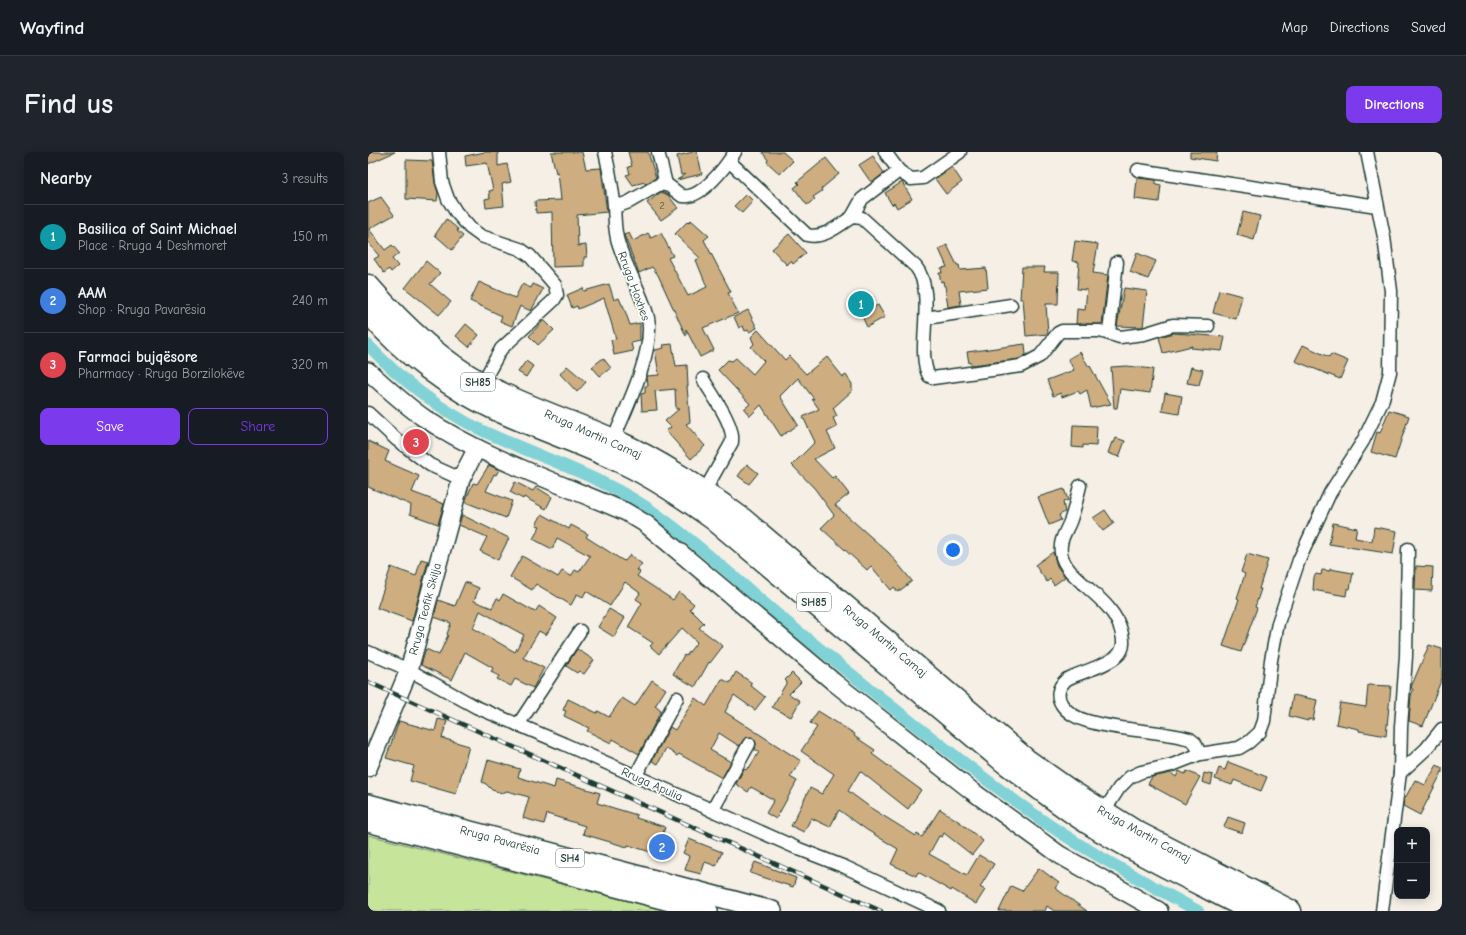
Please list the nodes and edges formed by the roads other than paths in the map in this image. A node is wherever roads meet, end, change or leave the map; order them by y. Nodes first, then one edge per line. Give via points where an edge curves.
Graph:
1 (439, 152) edge
2 (605, 152) edge
3 (658, 152) edge
4 (885, 152) edge
5 (960, 152) edge
6 (1368, 152) edge
7 (732, 157) edge
8 (1138, 170) dead end
9 (899, 171) junction
10 (666, 184) junction
11 (1377, 206) junction
12 (615, 207) junction
13 (852, 217) junction
14 (1117, 262) dead end
15 (368, 286) edge
16 (1011, 305) dead end
17 (368, 311) edge
18 (926, 318) junction
19 (1208, 326) dead end
20 (1110, 333) junction
21 (368, 371) edge
22 (703, 379) dead end
23 (482, 384) junction
24 (368, 413) edge
25 (613, 440) junction
26 (477, 448) junction
27 (461, 479) junction
28 (1080, 486) dead end
29 (704, 492) junction
30 (1408, 549) dead end
31 (580, 631) dead end
32 (368, 652) edge
33 (409, 670) junction
34 (677, 698) dead end
35 (518, 725) junction
36 (1442, 729) edge
37 (749, 744) dead end
38 (1200, 754) junction
39 (368, 768) edge
40 (1400, 772) junction
41 (635, 777) junction
42 (368, 804) edge
43 (712, 811) junction
44 (1103, 813) junction
45 (368, 822) edge
46 (708, 911) edge
47 (772, 911) edge
48 (938, 911) edge
49 (1159, 911) edge
50 (1253, 911) edge
51 (1290, 911) edge
52 (1382, 911) edge

1 - 23 street via 442,182 448,199 470,228 481,236 520,249 530,256 552,279 556,290 554,300 502,349
2 - 12 street, Rruga Hoxhes
3 - 10 street
4 - 9 street
5 - 9 street via 923,178 911,179
6 - 11 street
7 - 10 street via 703,189 693,195 682,196
7 - 13 street via 807,234 815,237 824,234
8 - 11 street
9 - 13 street via 862,199
10 - 12 street via 656,186
11 - 38 street via 1391,291 1390,372 1382,402 1363,441 1330,494 1299,560 1278,624 1264,721 1260,732 1239,748
12 - 25 street, Rruga Hoxhes via 614,222 618,245 644,305 649,328 645,355 635,388
13 - 18 street via 862,218 919,271 922,276
14 - 20 street
15 - 23 highway, Rruga Martin Camaj / SH85 via 384,305 430,348
16 - 18 street
17 - 50 highway, Rruga Martin Camaj / SH85 via 415,357 474,398 497,410 624,462 676,492 714,519 1006,763 1050,796 1131,847
18 - 20 street via 924,364 929,376 934,378 1021,366 1040,356 1062,331
19 - 20 street via 1173,325 1144,334 1120,337
21 - 26 street via 424,418
22 - 29 street via 730,426 733,436
23 - 25 highway, Rruga Martin Camaj / SH85
24 - 27 street via 397,440 430,465
25 - 29 highway, Rruga Martin Camaj / SH85
26 - 27 street, Rruga Teofik Skilja
26 - 49 street via 626,512 646,524 835,683 972,791 1060,855
27 - 33 street, Rruga Teofik Skilja
28 - 38 street via 1071,521 1063,533 1061,555 1074,574 1106,602 1116,615 1121,627 1123,646 1118,655 1109,662 1062,683 1057,692 1058,700 1064,708 1086,721 1190,739
29 - 44 highway, Rruga Martin Camaj / SH85 via 742,519 1026,760
30 - 40 street
31 - 35 street
32 - 33 street, Rruga Apulia
33 - 35 street, Rruga Apulia via 476,707
33 - 39 street, Rruga Teofik Skilja
34 - 41 street
35 - 41 street, Rruga Apulia
36 - 40 street via 1426,749
37 - 43 street
38 - 44 street via 1130,777 1119,788
40 - 52 street
41 - 43 street, Rruga Apulia
42 - 47 main road, Rruga Pavarësia / SH4
43 - 48 street, Rruga Apulia via 845,867
44 - 51 highway, Rruga Martin Camaj / SH85
45 - 46 main road, Rruga Pavarësia / SH4

